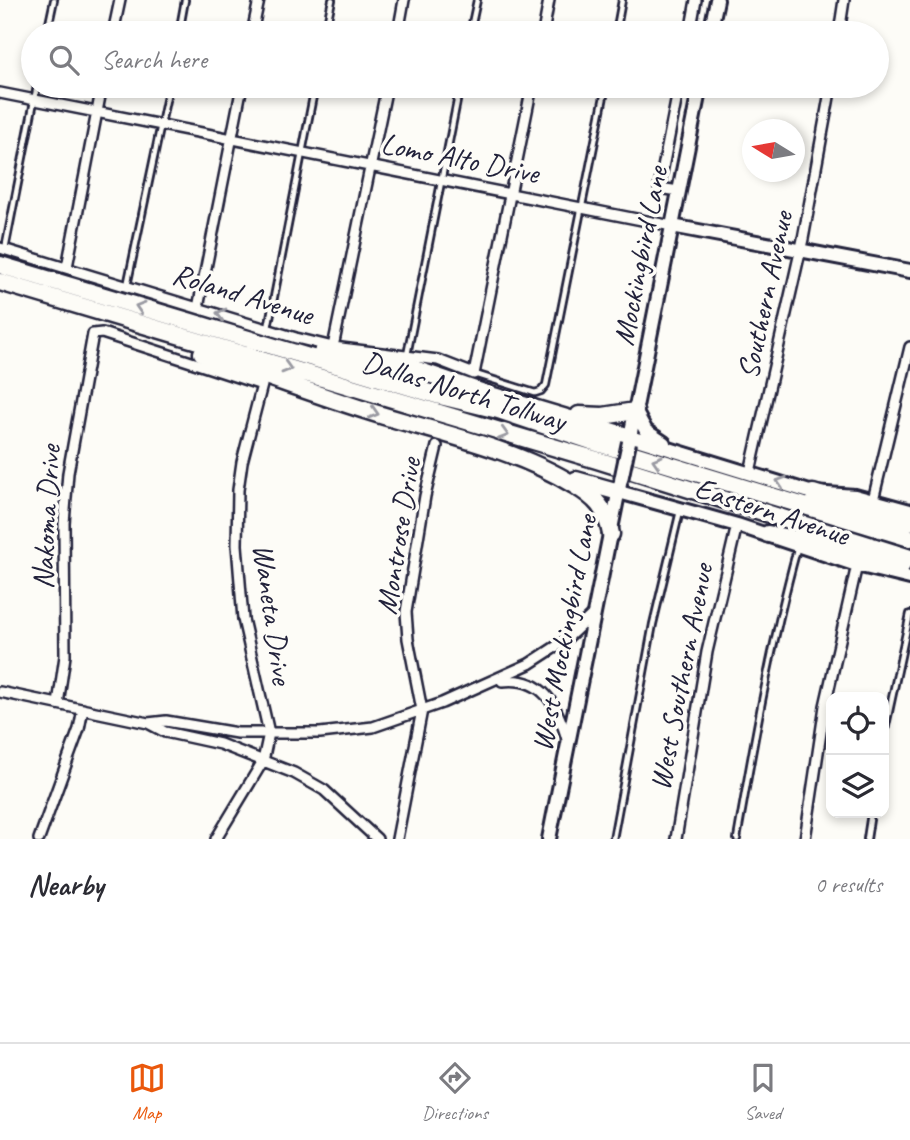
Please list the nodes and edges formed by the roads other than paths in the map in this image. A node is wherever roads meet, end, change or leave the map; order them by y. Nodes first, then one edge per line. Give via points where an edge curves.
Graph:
1 (54, 0) edge
2 (120, 0) edge
3 (185, 0) edge
4 (259, 0) edge
5 (332, 0) edge
6 (404, 0) edge
7 (477, 0) edge
8 (550, 0) edge
9 (622, 0) edge
10 (696, 0) edge
11 (717, 0) edge
12 (844, 0) edge
13 (50, 21) edge
14 (116, 21) edge
15 (181, 21) edge
16 (255, 21) edge
17 (328, 21) edge
18 (400, 21) edge
19 (473, 21) edge
20 (546, 21) edge
21 (618, 21) edge
22 (692, 21) edge
23 (713, 21) edge
24 (841, 21) edge
25 (0, 93) edge
26 (21, 97) edge
27 (24, 98) edge
28 (100, 98) edge
29 (167, 98) edge
30 (239, 98) edge
31 (313, 98) edge
32 (385, 98) edge
33 (458, 98) edge
34 (530, 98) edge
35 (604, 98) edge
36 (677, 98) edge
37 (698, 98) edge
38 (829, 98) edge
39 (34, 100) junction
40 (97, 112) junction
41 (161, 126) junction
42 (230, 140) junction
43 (302, 154) junction
44 (372, 168) junction
45 (441, 181) junction
46 (679, 191) junction
47 (510, 195) junction
48 (582, 209) junction
49 (672, 226) junction
50 (801, 249) junction
51 (2, 254) edge
52 (67, 267) junction
53 (910, 271) edge
54 (0, 282) edge
55 (127, 286) junction
56 (198, 308) junction
57 (151, 328) junction
58 (268, 329) junction
59 (93, 334) joint
60 (910, 347) edge
61 (276, 348) junction
62 (333, 348) junction
63 (407, 355) junction
64 (474, 374) junction
65 (635, 411) junction
66 (554, 413) junction
67 (629, 439) junction
68 (437, 446) dead end
69 (672, 450) junction
70 (750, 472) junction
71 (560, 476) junction
72 (620, 486) junction
73 (813, 493) junction
74 (873, 500) junction
75 (681, 509) junction
76 (910, 511) edge
77 (910, 522) edge
78 (737, 525) junction
79 (611, 534) junction
80 (768, 534) junction
81 (910, 538) edge
82 (798, 546) junction
83 (910, 558) edge
84 (857, 565) junction
85 (910, 567) edge
86 (910, 578) edge
87 (595, 612) junction
88 (910, 614) edge
89 (490, 682) junction
90 (0, 692) edge
91 (58, 704) junction
92 (83, 709) junction
93 (422, 710) junction
94 (889, 712) edge
95 (148, 723) junction
96 (268, 733) junction
97 (568, 743) junction
98 (263, 761) junction
99 (870, 818) edge
100 (38, 839) edge
101 (216, 839) edge
102 (377, 839) edge
103 (397, 839) edge
104 (549, 839) edge
105 (613, 839) edge
106 (676, 839) edge
107 (737, 839) edge
108 (805, 839) edge
109 (867, 839) edge

1 - 13 lane
2 - 14 street
3 - 15 lane
4 - 16 street
5 - 17 lane
6 - 18 street
7 - 19 lane
8 - 20 street
9 - 21 lane
10 - 22 street
11 - 23 main road
12 - 24 street
25 - 26 street, Lomo Alto Drive
27 - 39 street, Lomo Alto Drive
28 - 40 street
29 - 41 lane
30 - 42 street
31 - 43 lane
32 - 44 street
33 - 45 lane
34 - 47 street
35 - 48 lane
36 - 46 street via 659,188
37 - 46 main road, Mockingbird Lane
38 - 50 street, Southern Avenue
39 - 40 street, Lomo Alto Drive
39 - 51 lane
40 - 41 street, Lomo Alto Drive
40 - 52 street
41 - 42 street, Lomo Alto Drive
41 - 55 lane
42 - 43 street, Lomo Alto Drive
42 - 56 street
43 - 44 street, Lomo Alto Drive
43 - 58 lane
44 - 45 street, Lomo Alto Drive
44 - 62 street
45 - 47 street, Lomo Alto Drive
45 - 63 lane
46 - 49 main road, Mockingbird Lane
47 - 48 street, Lomo Alto Drive
47 - 64 street
48 - 49 street, Lomo Alto Drive
48 - 64 lane via 544,388 535,393
49 - 50 main road, Lomo Alto Drive
49 - 65 main road, Mockingbird Lane
50 - 53 main road, Lomo Alto Drive
50 - 70 street, Southern Avenue
51 - 52 street, Roland Avenue
61 -> 51 highway, Dallas North Tollway
52 - 55 street, Roland Avenue
54 - 57 highway, Dallas North Tollway
55 - 56 street, Roland Avenue
58 -> 56 street, Roland Avenue
57 -> 71 highway via 296,388 533,463
57 -> 83 highway, Dallas North Tollway
58 - 62 street, Roland Avenue
59 - 91 street, Nakoma Drive via 68,472 65,656
59 - 96 street, Waneta Drive via 102,333 262,385 242,462 237,545 243,619
60 - 74 street
61 - 66 highway via 403,365
81 -> 61 highway, Dallas North Tollway via 498,410
62 - 63 street, Roland Avenue
63 - 64 street, Roland Avenue via 438,360
65 - 66 highway via 603,416
65 - 67 main road, Mockingbird Lane
65 - 69 main road via 646,431
66 - 67 highway
67 - 69 main road
67 - 72 main road, West Mockingbird Lane, bridge
68 - 93 street, Montrose Drive via 406,612
69 - 70 main road
73 -> 70 main road
71 - 72 highway
71 - 79 highway via 602,507
72 - 75 main road, Eastern Avenue
72 - 79 main road, West Mockingbird Lane
73 - 74 main road
73 - 77 highway
74 - 76 main road
75 - 78 main road, Eastern Avenue
75 - 105 lane via 653,624
78 - 80 main road, Eastern Avenue
78 - 106 street, West Southern Avenue via 706,652
79 - 87 main road, West Mockingbird Lane
80 - 82 main road, Eastern Avenue
80 - 85 highway
82 - 84 main road, Eastern Avenue
82 - 107 lane via 757,723
84 - 86 main road, Eastern Avenue
84 - 108 street via 825,706
87 - 89 street via 546,655
87 - 97 main road, West Mockingbird Lane
88 - 94 lane
89 - 93 street
89 - 97 street via 519,680 541,690 554,704
90 - 91 street
91 - 92 street
92 - 95 street
92 - 100 street
93 - 96 street via 362,729
93 - 103 street, Montrose Drive
95 - 96 street via 166,720 222,731
95 - 98 street
96 - 98 street, Waneta Drive
97 - 104 main road, West Mockingbird Lane
98 - 101 street, Waneta Drive
98 - 102 street via 324,790
99 - 109 lane

